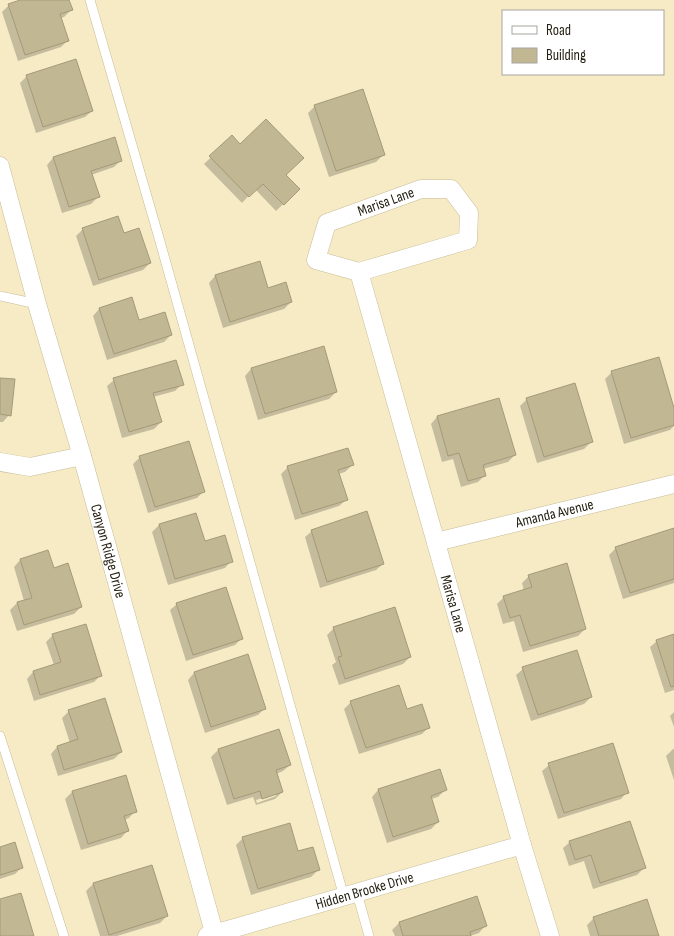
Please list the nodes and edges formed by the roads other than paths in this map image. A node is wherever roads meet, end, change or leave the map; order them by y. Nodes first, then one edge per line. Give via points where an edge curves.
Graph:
1 (90, 0) edge
2 (0, 166) edge
3 (360, 272) junction
4 (0, 296) edge
5 (36, 304) junction
6 (82, 456) junction
7 (0, 462) edge
8 (674, 484) edge
9 (436, 542) junction
10 (0, 736) edge
11 (522, 845) junction
12 (351, 895) junction
13 (212, 935) edge
14 (64, 936) edge
15 (369, 936) edge
16 (550, 936) edge

1 - 12 lane
2 - 5 street, Canyon Ridge Drive
3 - 3 street, Marisa Lane via 468,240 469,213 451,190 421,189 327,223 316,260
3 - 9 street, Marisa Lane
4 - 5 lane
5 - 6 street, Canyon Ridge Drive
6 - 7 street via 30,467
6 - 13 street, Canyon Ridge Drive
8 - 9 street, Amanda Avenue
9 - 11 street, Marisa Lane
10 - 14 lane
11 - 12 street, Hidden Brooke Drive
11 - 16 street, Marisa Lane
12 - 13 street, Hidden Brooke Drive
12 - 15 lane

